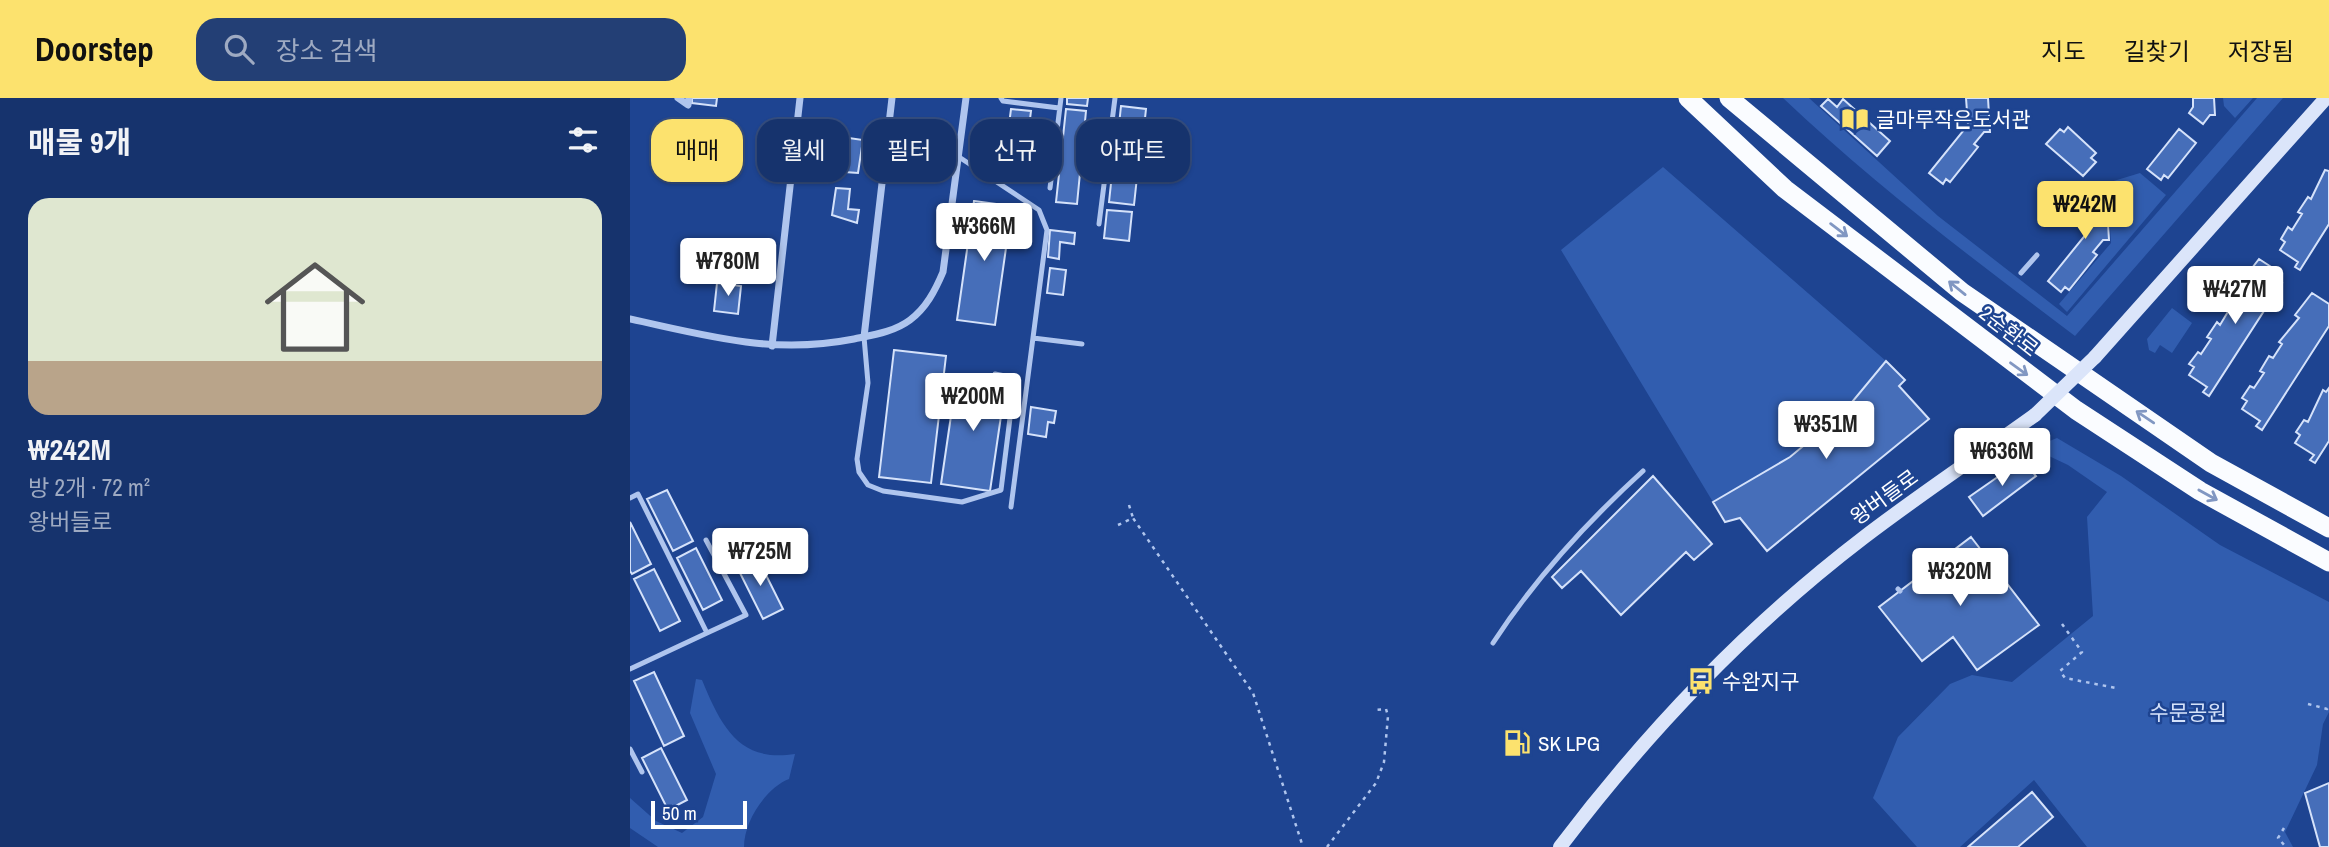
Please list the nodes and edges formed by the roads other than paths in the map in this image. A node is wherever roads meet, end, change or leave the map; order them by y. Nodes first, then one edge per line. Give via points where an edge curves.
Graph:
1 (678, 98) edge
2 (689, 98) edge
3 (800, 98) edge
4 (892, 98) edge
5 (966, 98) edge
6 (1000, 98) edge
7 (1060, 98) edge
8 (1115, 98) edge
9 (1672, 98) edge
10 (1688, 98) edge
11 (1729, 98) edge
12 (1749, 98) edge
13 (2326, 98) edge
14 (1059, 108) junction
15 (959, 157) junction
16 (1803, 157) junction
17 (1051, 188) dead end
18 (1785, 189) junction
19 (1099, 223) dead end
20 (2037, 254) dead end
21 (2021, 273) dead end
22 (630, 319) edge
23 (864, 337) junction
24 (1033, 338) junction
25 (1082, 344) dead end
26 (772, 346) junction
27 (995, 374) dead end
28 (1643, 471) dead end
29 (630, 498) edge
30 (1011, 507) dead end
31 (2329, 528) edge
32 (706, 540) dead end
33 (2329, 562) edge
34 (707, 633) junction
35 (1493, 643) dead end
36 (630, 669) edge
37 (630, 749) edge
38 (642, 772) dead end
39 (1560, 847) edge

1 - 2 street via 688,105
3 - 26 street
4 - 23 street
5 - 15 street
6 - 14 lane
7 - 14 lane
8 - 19 lane
9 - 18 highway
10 - 18 highway, 2순환로
11 - 16 highway, 2순환로
12 - 16 highway
13 - 39 main road, 왕버들로, bridge via 2095,357 2035,415 1863,538 1785,603 1692,691
14 - 17 lane
15 - 23 street via 949,247 935,291 909,321
15 - 24 lane via 1044,217 1047,230
31 -> 16 highway, 2순환로 via 2211,463 1962,292
18 -> 33 highway, 2순환로 via 2076,410 2200,491
20 - 21 lane
22 - 26 street via 695,335
23 - 26 street via 809,346
23 - 27 lane via 868,383 857,459 868,485 883,491 962,502 1001,490 1015,378
24 - 25 lane
24 - 30 lane
28 - 35 lane via 1578,535
29 - 34 lane via 638,494
32 - 34 lane via 746,615
34 - 36 lane
37 - 38 lane

